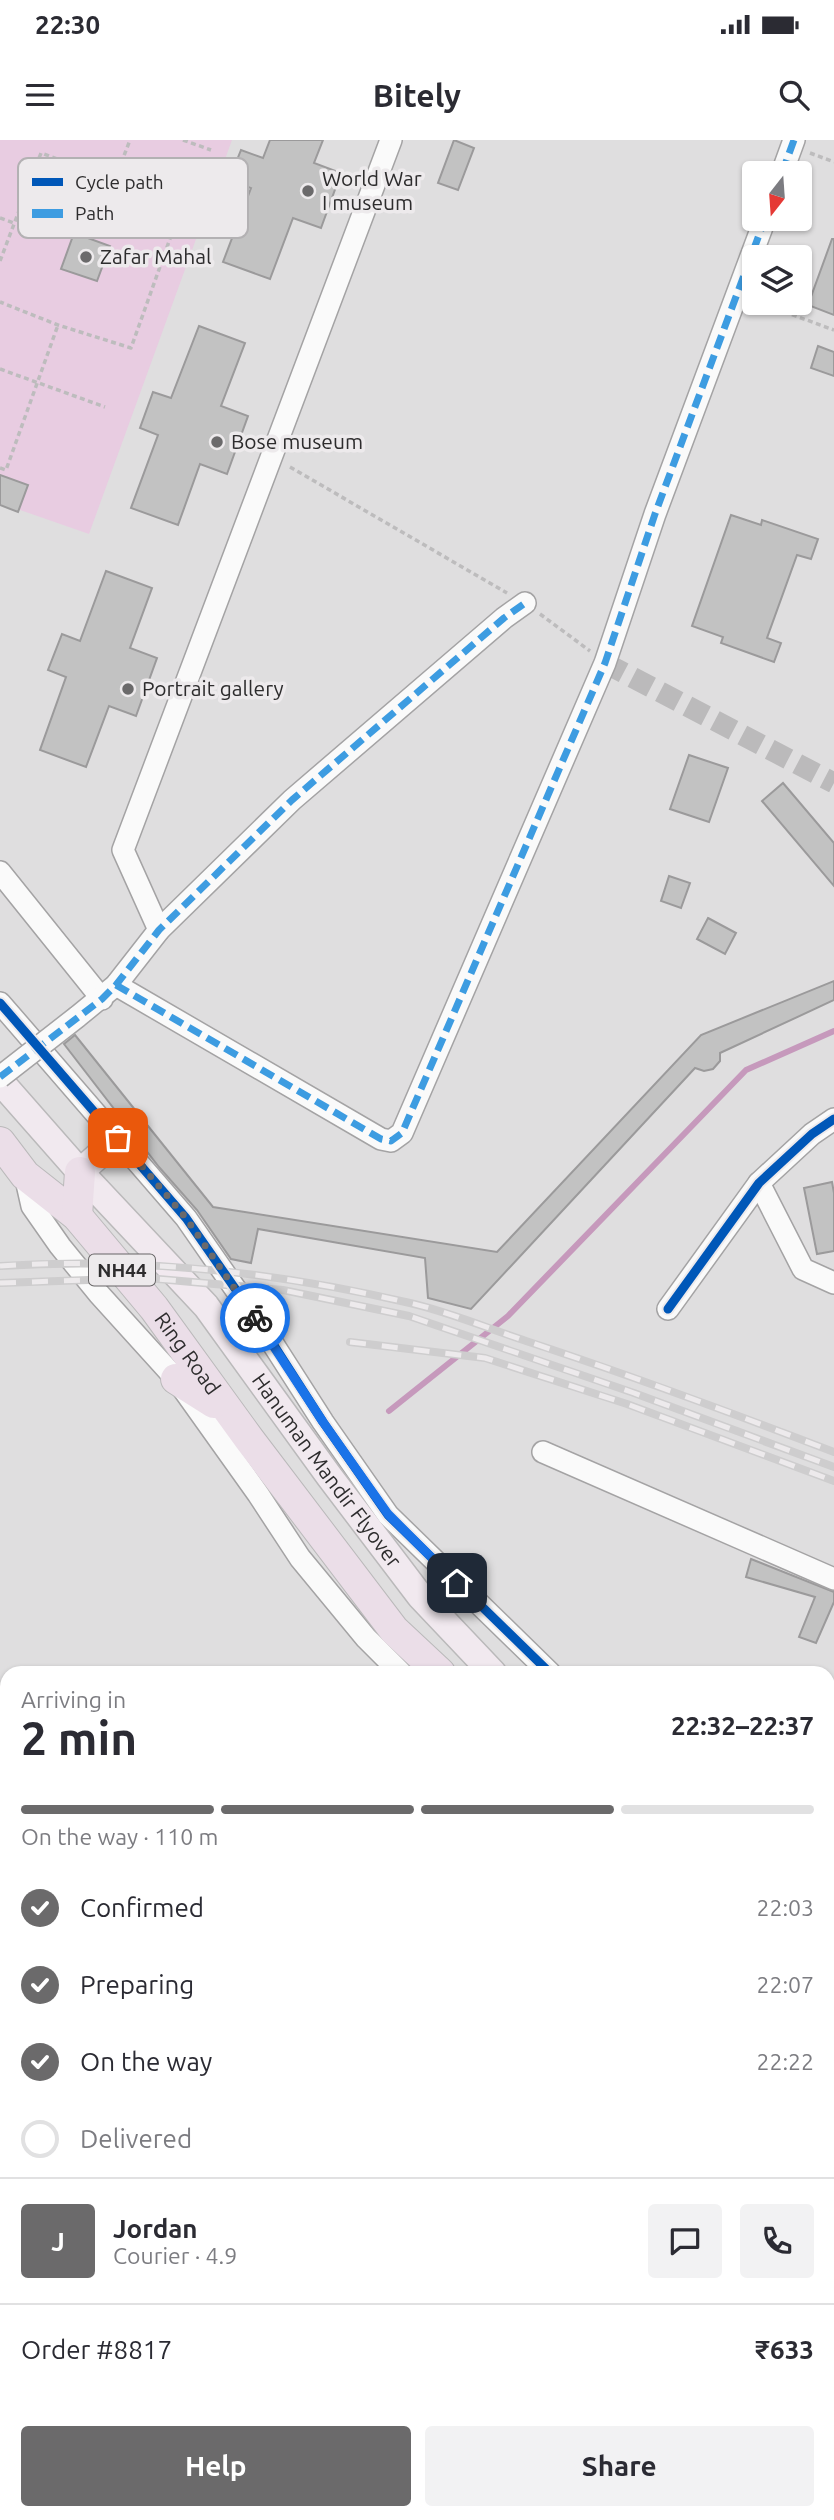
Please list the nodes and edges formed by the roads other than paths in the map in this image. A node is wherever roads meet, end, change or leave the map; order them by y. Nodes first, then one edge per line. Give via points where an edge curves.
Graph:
1 (391, 140) edge
2 (793, 143) edge
3 (786, 161) edge
4 (761, 231) edge
5 (525, 603) road end
6 (0, 872) edge
7 (159, 930) junction
8 (109, 992) junction
9 (0, 1003) edge
10 (0, 1079) edge
11 (834, 1119) edge
12 (118, 1138) junction
13 (0, 1142) edge
14 (80, 1172) junction
15 (25, 1175) junction
16 (759, 1183) junction
17 (77, 1216) junction
18 (834, 1283) edge
19 (668, 1309) dead end
20 (176, 1379) junction
21 (229, 1413) junction
22 (543, 1452) dead end
23 (834, 1579) edge
24 (394, 1666) edge
25 (433, 1666) edge
26 (486, 1666) edge
27 (543, 1666) edge

1 - 7 street via 122,850
2 - 3 street
4 - 8 street via 655,514 606,663 402,1133 391,1141 381,1139
5 - 7 street via 292,800
6 - 8 street
7 - 8 street
8 - 10 street, bridge
9 - 12 street
10 - 14 main road, Hanuman Mandir Flyover
11 - 16 street via 812,1133
12 - 14 main road
12 - 27 street via 186,1218 388,1514
13 - 15 highway, Ring Road / NH44
14 - 17 highway
14 - 26 main road, Hanuman Mandir Flyover via 206,1306 420,1596
15 - 17 highway, Ring Road / NH44
15 - 20 street via 32,1206 60,1246
16 - 18 street via 803,1269
16 - 19 street
17 - 21 highway, Ring Road / NH44 via 154,1308
20 - 21 highway
20 - 24 street via 300,1558
21 - 25 highway, Hanuman Mandir Flyover via 394,1630
22 - 23 street

